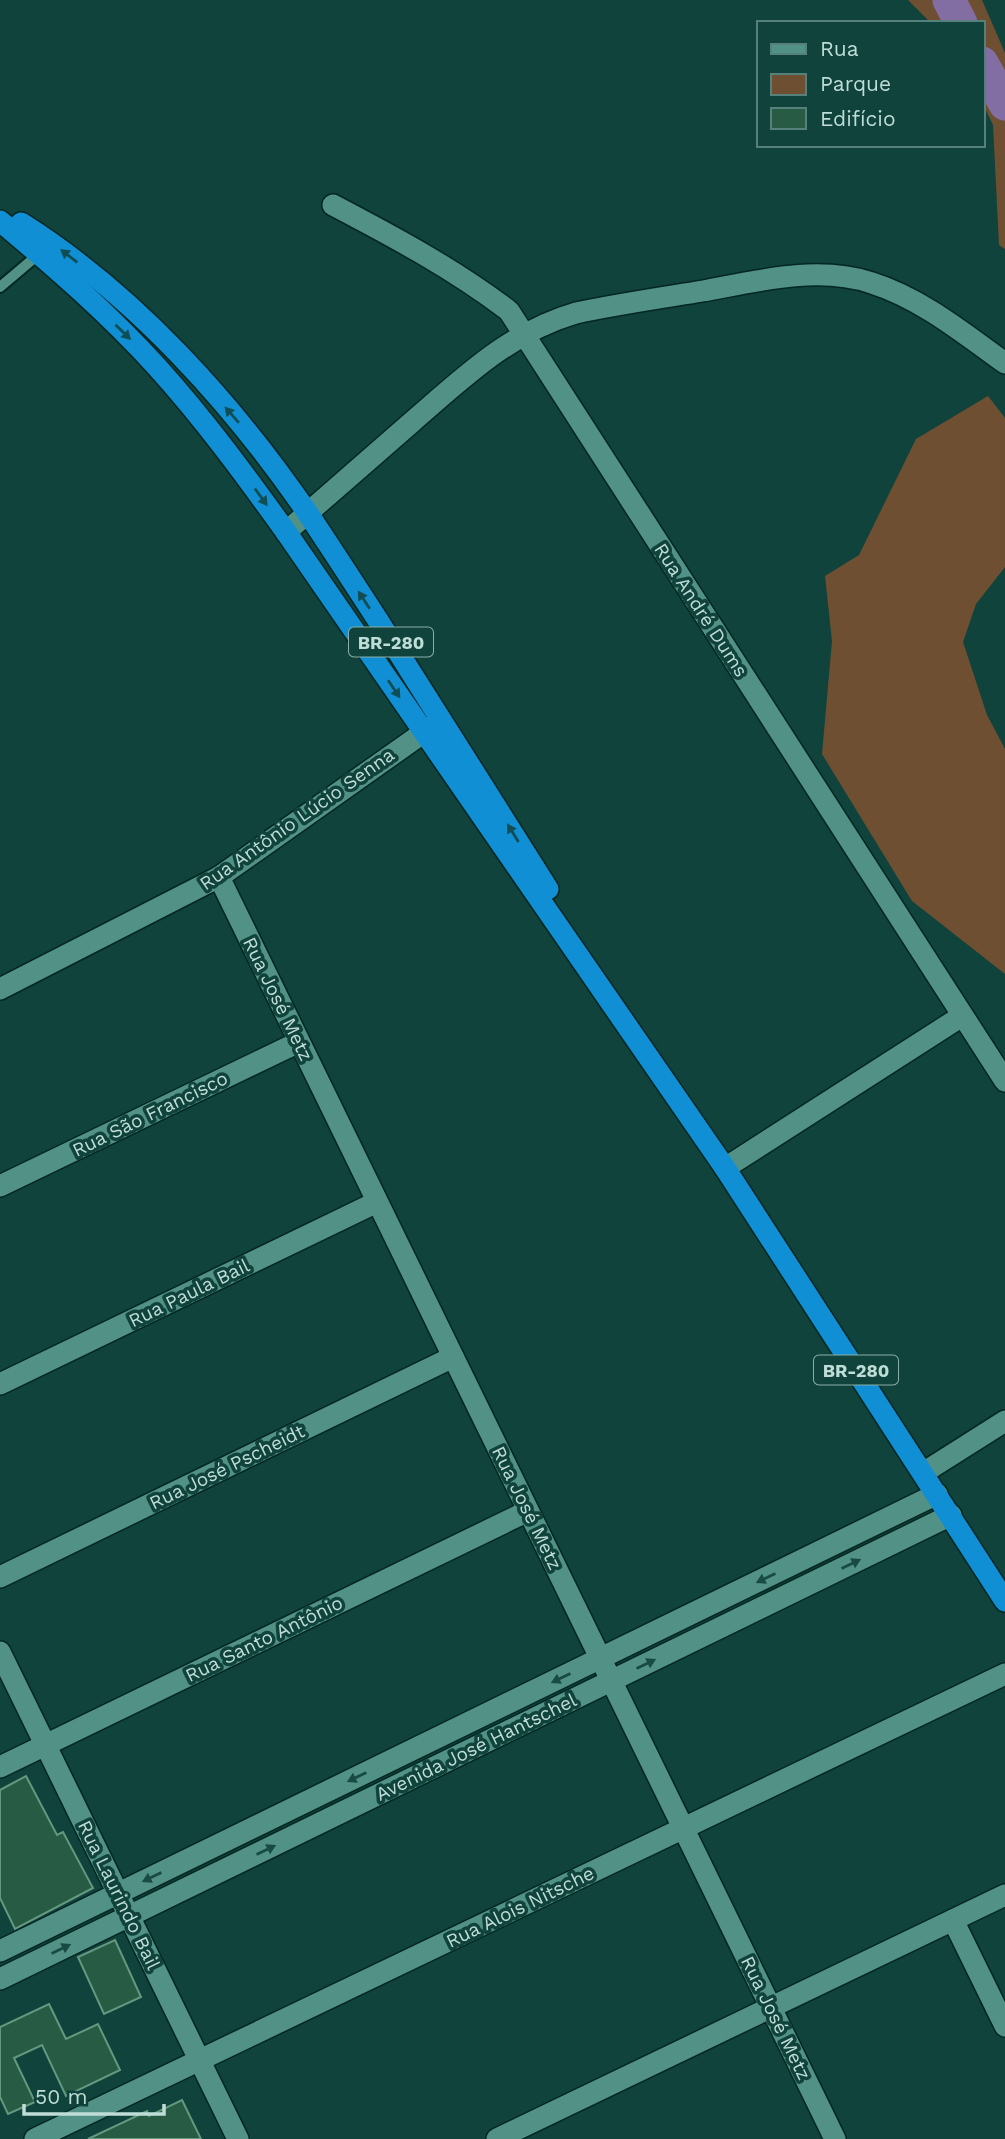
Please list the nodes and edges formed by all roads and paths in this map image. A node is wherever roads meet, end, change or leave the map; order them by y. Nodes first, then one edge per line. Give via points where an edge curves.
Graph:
1 (333, 205) dead end
2 (0, 210) edge
3 (0, 221) edge
4 (39, 254) junction
5 (0, 286) edge
6 (523, 334) junction
7 (1005, 363) edge
8 (308, 513) junction
9 (286, 532) junction
10 (442, 720) junction
11 (423, 732) junction
12 (219, 877) junction
13 (0, 989) edge
14 (962, 1016) junction
15 (299, 1042) junction
16 (1005, 1081) edge
17 (706, 1139) junction
18 (725, 1168) junction
19 (0, 1185) edge
20 (377, 1202) junction
21 (453, 1357) junction
22 (0, 1384) edge
23 (1005, 1421) edge
24 (923, 1473) junction
25 (937, 1494) junction
26 (528, 1511) junction
27 (951, 1515) junction
28 (0, 1577) edge
29 (1005, 1601) edge
30 (0, 1651) edge
31 (601, 1658) junction
32 (1005, 1674) edge
33 (611, 1681) junction
34 (46, 1745) junction
35 (0, 1767) edge
36 (684, 1828) junction
37 (119, 1893) junction
38 (1005, 1895) edge
39 (130, 1916) junction
40 (953, 1920) junction
41 (0, 1951) edge
42 (0, 1979) edge
43 (772, 2009) junction
44 (1005, 2026) edge
45 (200, 2060) junction
46 (35, 2139) edge
47 (238, 2139) edge
48 (497, 2139) edge
49 (835, 2139) edge

1 - 6 street, Rua André Dums via 407,243 480,289 509,311
8 -> 2 highway, BR-280 via 246,432 149,326 57,247
3 - 4 highway, BR-280
4 - 5 lane
4 -> 9 highway, BR-280 via 157,367
6 - 7 street via 556,319 600,308 818,275 846,277 892,290
6 - 8 street via 483,361
6 - 14 street, Rua André Dums
8 - 9 street
10 -> 8 highway, BR-280
9 -> 11 highway, BR-280
10 - 11 street, Rua Antônio Lúcio Senna
17 -> 10 highway, BR-280
11 - 12 street, Rua Antônio Lúcio Senna
11 - 17 highway, BR-280
12 - 13 street, Rua Antônio Lúcio Senna
12 - 15 street, Rua José Metz
14 - 16 street, Rua André Dums
14 - 18 street
15 - 19 street, Rua São Francisco
15 - 20 street, Rua José Metz
17 - 18 highway, BR-280
18 - 24 highway, BR-280
20 - 21 street, Rua José Metz
20 - 22 street, Rua Paula Bail
21 - 26 street, Rua José Metz
21 - 28 street, Rua José Pscheidt
23 - 24 street
24 - 25 highway, BR-280
25 - 27 highway, BR-280
25 -> 31 street, Avenida José Hantschel
26 - 31 street, Rua José Metz
26 - 34 street, Rua Santo Antônio
27 - 29 highway, BR-280
33 -> 27 street, Avenida José Hantschel
30 - 34 street, Rua Laurindo Bail
31 - 33 street, Rua José Metz
31 -> 37 street, Avenida José Hantschel
32 - 36 street, Rua Alois Nitsche
33 - 36 street, Rua José Metz
39 -> 33 street, Avenida José Hantschel
34 - 35 street, Rua Santo Antônio
34 - 37 street, Rua Laurindo Bail
36 - 43 street, Rua José Metz
36 - 45 street, Rua Alois Nitsche
37 - 39 street, Rua Laurindo Bail
37 - 41 street, Avenida José Hantschel
38 - 40 street
42 -> 39 street, Avenida José Hantschel
39 - 45 street, Rua Laurindo Bail
40 - 43 street
40 - 44 street
43 - 48 street
43 - 49 street, Rua José Metz
45 - 46 street, Rua Alois Nitsche
45 - 47 street, Rua Laurindo Bail

